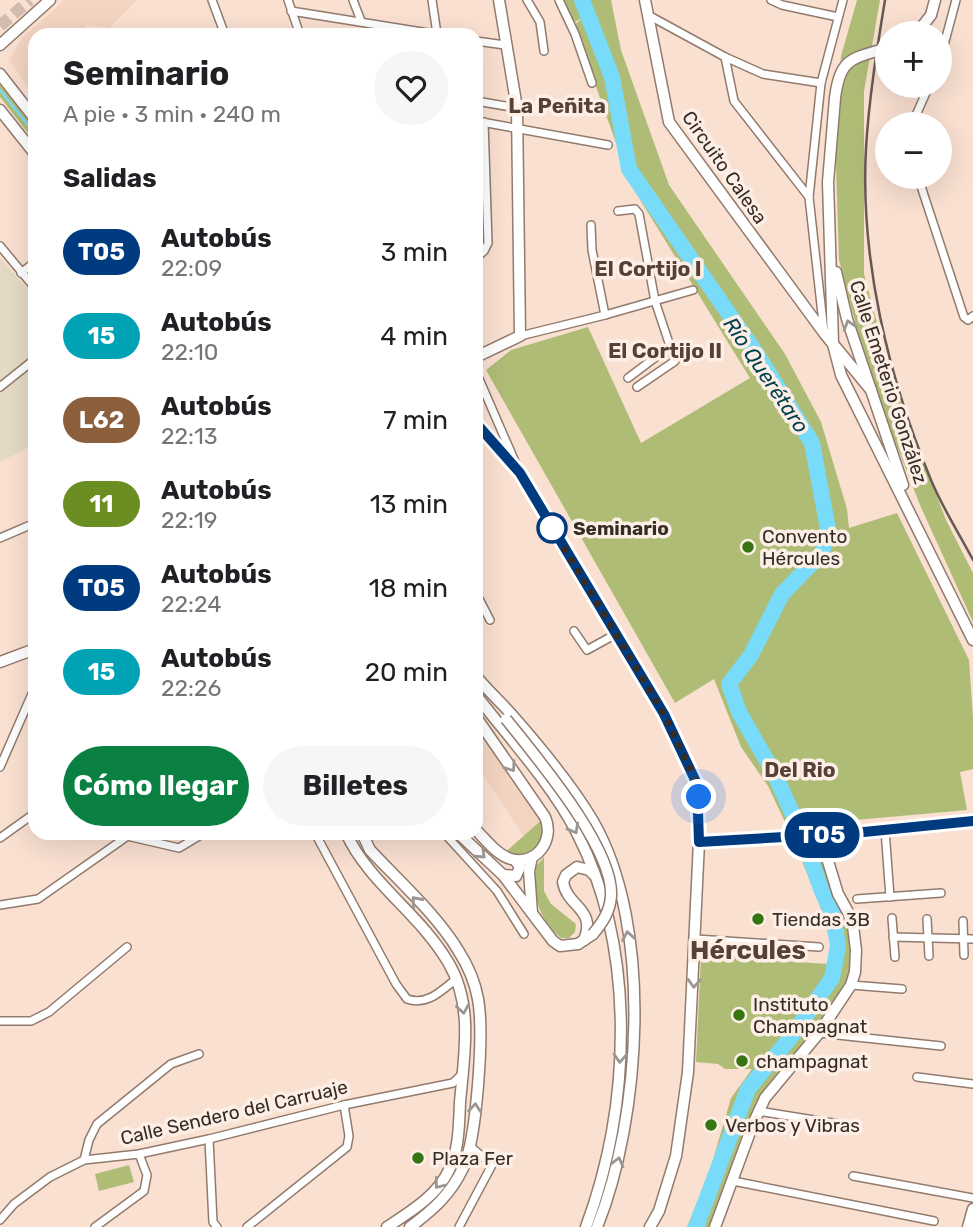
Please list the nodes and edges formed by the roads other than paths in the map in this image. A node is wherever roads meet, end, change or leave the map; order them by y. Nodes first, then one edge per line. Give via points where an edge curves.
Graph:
1 (50, 0) edge
2 (212, 0) edge
3 (288, 0) edge
4 (353, 0) edge
5 (432, 0) edge
6 (499, 0) edge
7 (527, 0) edge
8 (559, 0) edge
9 (645, 0) edge
10 (771, 0) edge
11 (843, 0) edge
12 (935, 0) edge
13 (956, 0) edge
14 (783, 2) edge
15 (291, 11) junction
16 (648, 15) junction
17 (838, 17) junction
18 (361, 21) junction
19 (926, 21) edge
20 (950, 21) edge
21 (222, 28) edge
22 (297, 28) edge
23 (400, 28) edge
24 (438, 28) edge
25 (19, 29) junction
26 (0, 33) edge
27 (483, 42) edge
28 (505, 45) junction
29 (0, 46) edge
30 (544, 51) dead end
31 (875, 52) edge
32 (725, 57) junction
33 (0, 74) edge
34 (592, 83) dead end
35 (821, 83) junction
36 (483, 102) edge
37 (517, 108) junction
38 (0, 110) edge
39 (28, 110) edge
40 (483, 122) edge
41 (518, 128) junction
42 (28, 145) edge
43 (608, 145) dead end
44 (483, 167) edge
45 (922, 189) edge
46 (809, 197) junction
47 (618, 211) dead end
48 (591, 225) dead end
49 (0, 246) edge
50 (483, 252) edge
51 (831, 255) junction
52 (28, 268) edge
53 (21, 273) junction
54 (28, 280) edge
55 (693, 290) dead end
56 (655, 301) junction
57 (605, 316) junction
58 (970, 318) edge
59 (824, 333) junction
60 (520, 336) junction
61 (833, 344) junction
62 (669, 347) junction
63 (483, 354) edge
64 (28, 365) edge
65 (628, 378) dead end
66 (0, 387) edge
67 (637, 387) dead end
68 (483, 388) edge
69 (871, 390) junction
70 (878, 410) junction
71 (863, 415) junction
72 (483, 431) edge
73 (520, 473) junction
74 (915, 520) junction
75 (28, 526) edge
76 (0, 538) edge
77 (483, 606) edge
78 (490, 620) dead end
79 (574, 631) dead end
80 (616, 634) junction
81 (973, 640) edge
82 (28, 652) edge
83 (0, 662) edge
84 (483, 684) edge
85 (483, 686) edge
86 (28, 703) edge
87 (483, 704) edge
88 (483, 727) edge
89 (0, 767) edge
90 (28, 818) edge
91 (973, 821) edge
92 (885, 830) junction
93 (817, 835) junction
94 (483, 837) edge
95 (0, 838) edge
96 (122, 840) edge
97 (148, 840) edge
98 (192, 840) edge
99 (319, 840) edge
100 (350, 840) edge
101 (365, 840) edge
102 (450, 840) edge
103 (466, 840) edge
104 (699, 842) junction
105 (532, 857) junction
106 (515, 860) junction
107 (503, 875) junction
108 (596, 876) junction
109 (941, 893) dead end
110 (890, 897) junction
111 (857, 899) dead end
112 (0, 905) edge
113 (532, 913) junction
114 (892, 918) dead end
115 (927, 919) dead end
116 (963, 921) dead end
117 (524, 934) dead end
118 (588, 937) junction
119 (893, 937) junction
120 (928, 938) junction
121 (695, 939) junction
122 (964, 939) junction
123 (973, 939) edge
124 (127, 947) dead end
125 (819, 947) dead end
126 (964, 954) dead end
127 (929, 956) dead end
128 (894, 957) dead end
129 (456, 979) junction
130 (851, 985) junction
131 (902, 989) dead end
132 (0, 1021) edge
133 (819, 1033) junction
134 (941, 1046) dead end
135 (465, 1049) junction
136 (480, 1051) junction
137 (199, 1054) dead end
138 (474, 1062) junction
139 (464, 1072) junction
140 (917, 1077) dead end
141 (477, 1083) junction
142 (973, 1084) edge
143 (462, 1086) junction
144 (344, 1105) junction
145 (758, 1111) junction
146 (845, 1125) dead end
147 (209, 1139) junction
148 (471, 1147) junction
149 (139, 1154) junction
150 (84, 1160) junction
151 (853, 1176) dead end
152 (733, 1181) junction
153 (973, 1198) edge
154 (973, 1209) edge
155 (0, 1220) edge
156 (934, 1221) dead end
157 (215, 1224) edge
158 (95, 1227) edge
159 (205, 1227) edge
160 (247, 1227) edge
161 (387, 1227) edge
162 (410, 1227) edge
163 (459, 1227) edge
164 (586, 1227) edge
165 (597, 1227) edge
166 (650, 1227) edge
167 (715, 1227) edge
168 (968, 1227) edge

1 - 25 street
2 - 21 street
3 - 15 street
4 - 18 street
5 - 24 street
6 - 28 street
7 - 30 street via 540,22
8 - 34 street
9 - 16 street, Circuito Calesa
10 - 14 street
11 - 17 street
12 - 19 street
13 - 20 street
14 - 17 street
15 - 18 street
15 - 22 street
16 - 32 street
16 - 59 street, Circuito Calesa via 669,122
17 - 35 street
18 - 23 street
25 - 26 street
25 - 29 street
27 - 28 street
28 - 37 street
31 - 51 street, Calle Emeterio González, bridge via 854,58 838,77 828,182
32 - 35 street via 763,74
32 - 46 street via 734,101
33 - 39 street
35 - 46 street
36 - 37 street
37 - 41 street
38 - 42 street
40 - 41 street
41 - 43 street
41 - 60 street
44 - 50 street via 488,243
45 - 58 street via 964,317
46 - 59 street
47 - 56 street via 637,210
48 - 57 street
49 - 53 street
51 - 61 street, Calle Emeterio González
69 -> 51 street, Calle Emeterio González
52 - 53 street
53 - 54 street
55 - 56 street
56 - 57 street
56 - 62 street
57 - 60 street
59 - 61 street, Circuito Calesa
60 - 63 street
61 - 69 street, Circuito Calesa
61 - 71 street, Calle Emeterio González via 841,375
62 - 65 street
62 - 67 street via 675,361
64 - 66 street
68 - 73 street
69 - 70 street, Calle Emeterio González
70 - 71 street via 870,417
70 - 74 street, Calle Emeterio González
71 - 74 street, Calle Emeterio González
72 - 73 street
73 - 80 street
74 - 81 street, Calle Emeterio González
75 - 76 street
77 - 78 street
79 - 80 street via 587,650
80 - 104 street via 664,714 697,784
82 - 83 street
165 -> 84 street via 620,1155 633,1052 634,968 623,904 605,846 574,792
85 - 118 street, bridge via 577,811 605,866 611,897 608,911
86 - 89 street
87 -> 108 street via 557,801
88 -> 105 street via 548,824 543,849
90 - 95 street
91 - 92 street
92 - 93 street
92 - 110 street
93 - 104 street
93 - 130 street via 853,926 856,950
94 - 106 street via 502,855
96 - 112 street via 38,899
97 - 98 street via 179,848
99 - 129 street via 407,999 430,999
100 - 129 street via 359,857 434,942
136 -> 101 street via 479,1002 459,951
102 - 117 street via 497,891
103 -> 107 street
104 - 121 street
105 - 106 street
105 - 113 street
106 - 107 street via 520,867 516,876
107 - 113 street
108 - 118 street via 577,867 563,882 587,919
108 -> 164 street via 616,966 621,1026 610,1143
109 - 110 street
110 - 111 street
113 - 118 street via 560,946 572,946
114 - 119 street
115 - 120 street
116 - 122 street
119 - 120 street
119 - 128 street
120 - 122 street
120 - 127 street
121 - 125 street
121 -> 166 street via 683,1113 668,1182
122 - 123 street
122 - 126 street
124 - 132 street via 49,1012 31,1021
129 -> 135 street via 463,1005
130 - 131 street
130 - 133 street
133 - 134 street
133 - 145 street
135 - 138 street via 468,1060
135 - 139 street
136 - 138 street, Calle Sendero del Carruaje
136 - 141 street
137 - 150 street via 172,1064 97,1124
138 - 139 street, Calle Sendero del Carruaje
139 - 143 street
139 - 144 street, Calle Sendero del Carruaje via 453,1083
140 - 142 street
141 - 143 street via 468,1076
148 -> 141 street
143 -> 161 street via 450,1170 421,1204
144 - 147 street, Calle Sendero del Carruaje
144 - 160 street via 347,1147
145 - 146 street
145 - 152 street
147 - 149 street, Calle Sendero del Carruaje
147 - 157 street
148 - 162 street via 455,1185
148 - 163 street via 492,1164
149 - 150 street, Calle Sendero del Carruaje
149 - 158 street via 147,1175 144,1191
150 - 155 street, Calle Sendero del Carruaje via 50,1177
151 - 153 street
152 - 156 street
152 - 167 street
154 - 168 street
157 - 159 street

